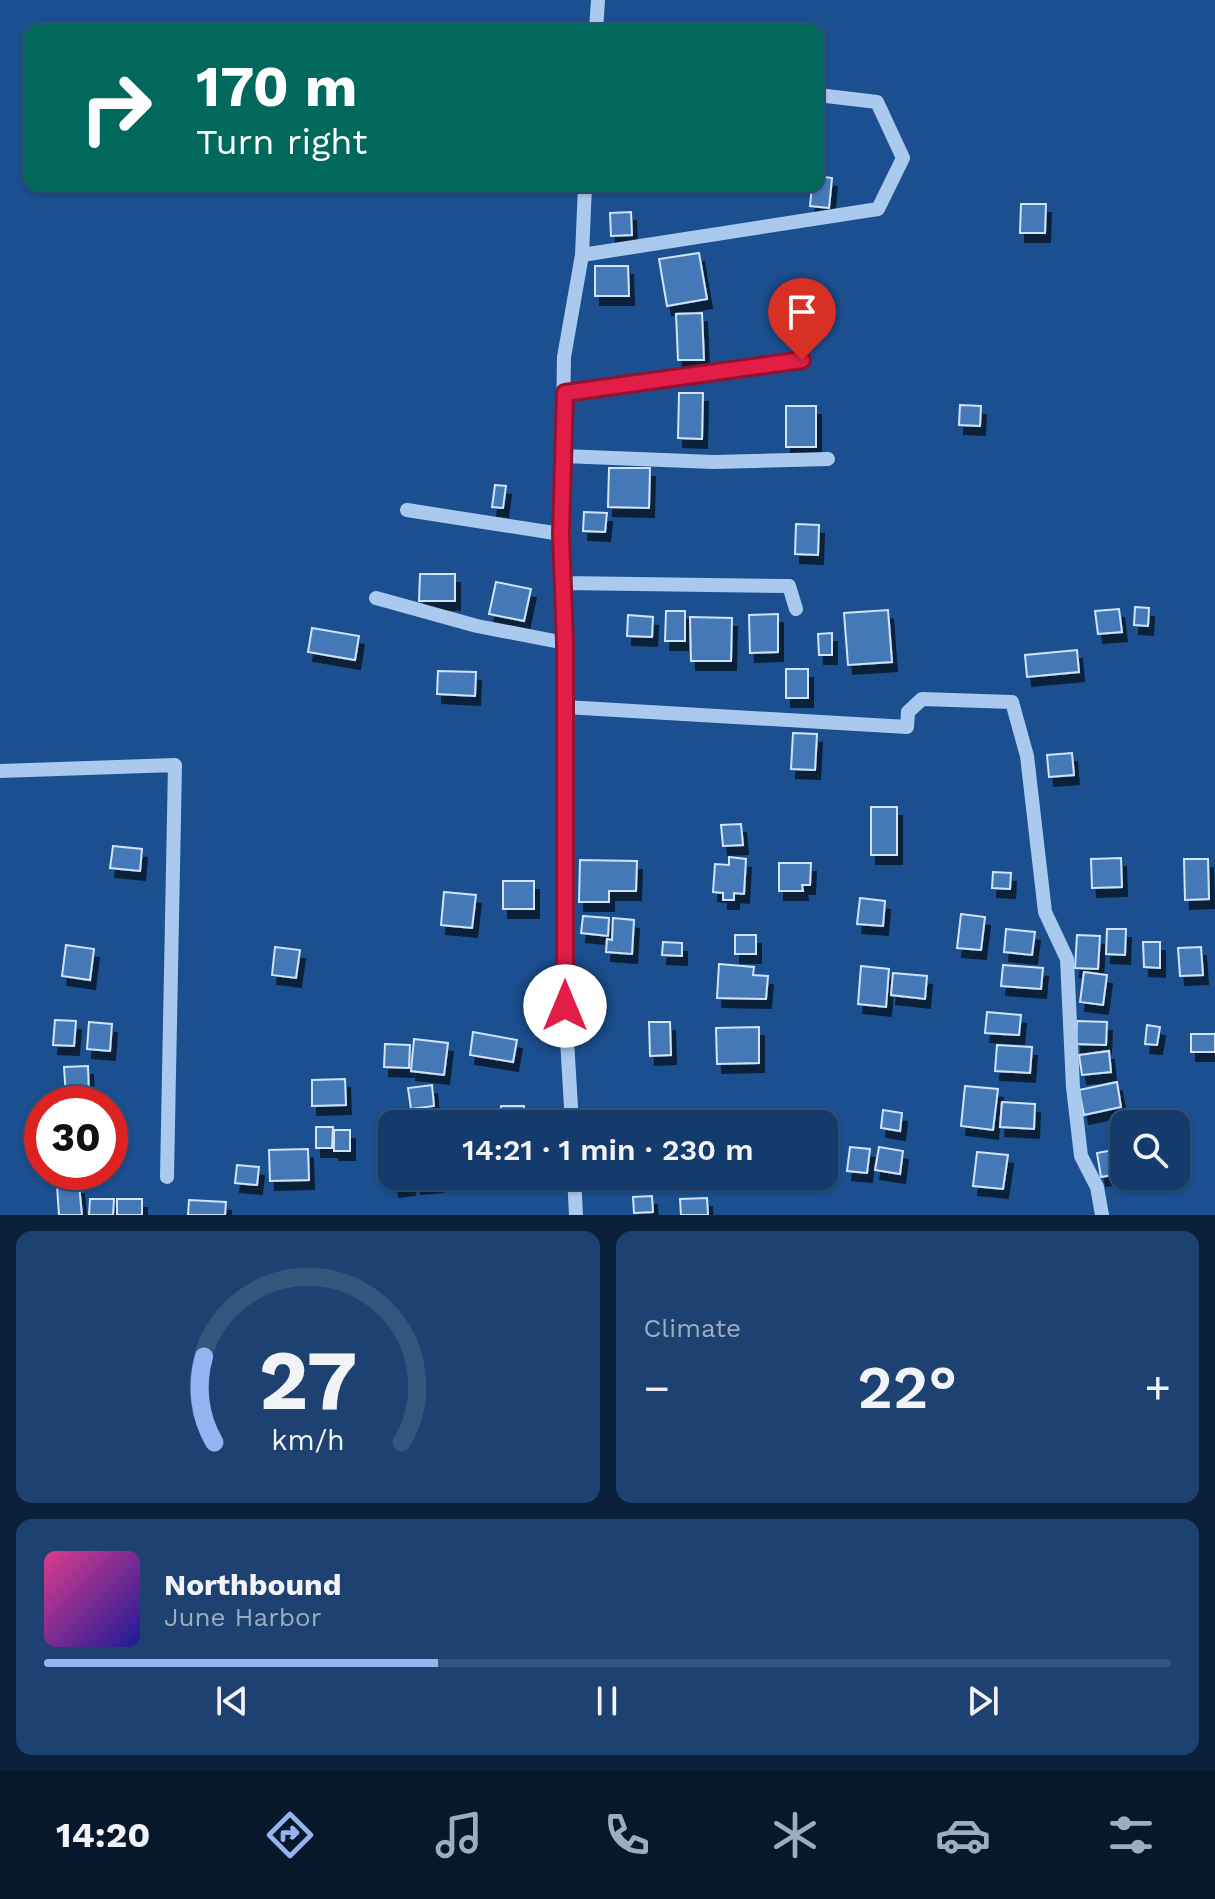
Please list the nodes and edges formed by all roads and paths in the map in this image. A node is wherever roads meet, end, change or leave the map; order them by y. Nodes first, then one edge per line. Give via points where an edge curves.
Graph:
1 (598, 0) edge
2 (596, 24) edge
3 (824, 96) edge
4 (585, 192) edge
5 (582, 255) junction
6 (802, 360) dead end
7 (565, 393) junction
8 (563, 456) junction
9 (828, 459) dead end
10 (407, 510) dead end
11 (561, 534) junction
12 (563, 583) junction
13 (376, 598) dead end
14 (796, 609) dead end
15 (565, 643) junction
16 (565, 707) junction
17 (0, 771) edge
18 (571, 1110) edge
19 (167, 1177) dead end
20 (575, 1190) edge
21 (576, 1215) edge
22 (1102, 1215) edge

1 - 2 street
3 - 5 street via 877,102 903,158 878,209
4 - 5 street
5 - 7 street via 564,357
6 - 7 street
7 - 8 street
8 - 9 street via 713,462
8 - 11 street
10 - 11 street
11 - 12 street
12 - 14 street via 789,586
12 - 15 street
13 - 15 street
15 - 16 street
16 - 18 street via 565,1006
16 - 22 street via 907,727 908,712 922,699 1012,702 1027,756 1045,912 1067,959 1081,1156 1097,1187
17 - 19 street via 175,765
20 - 21 street

